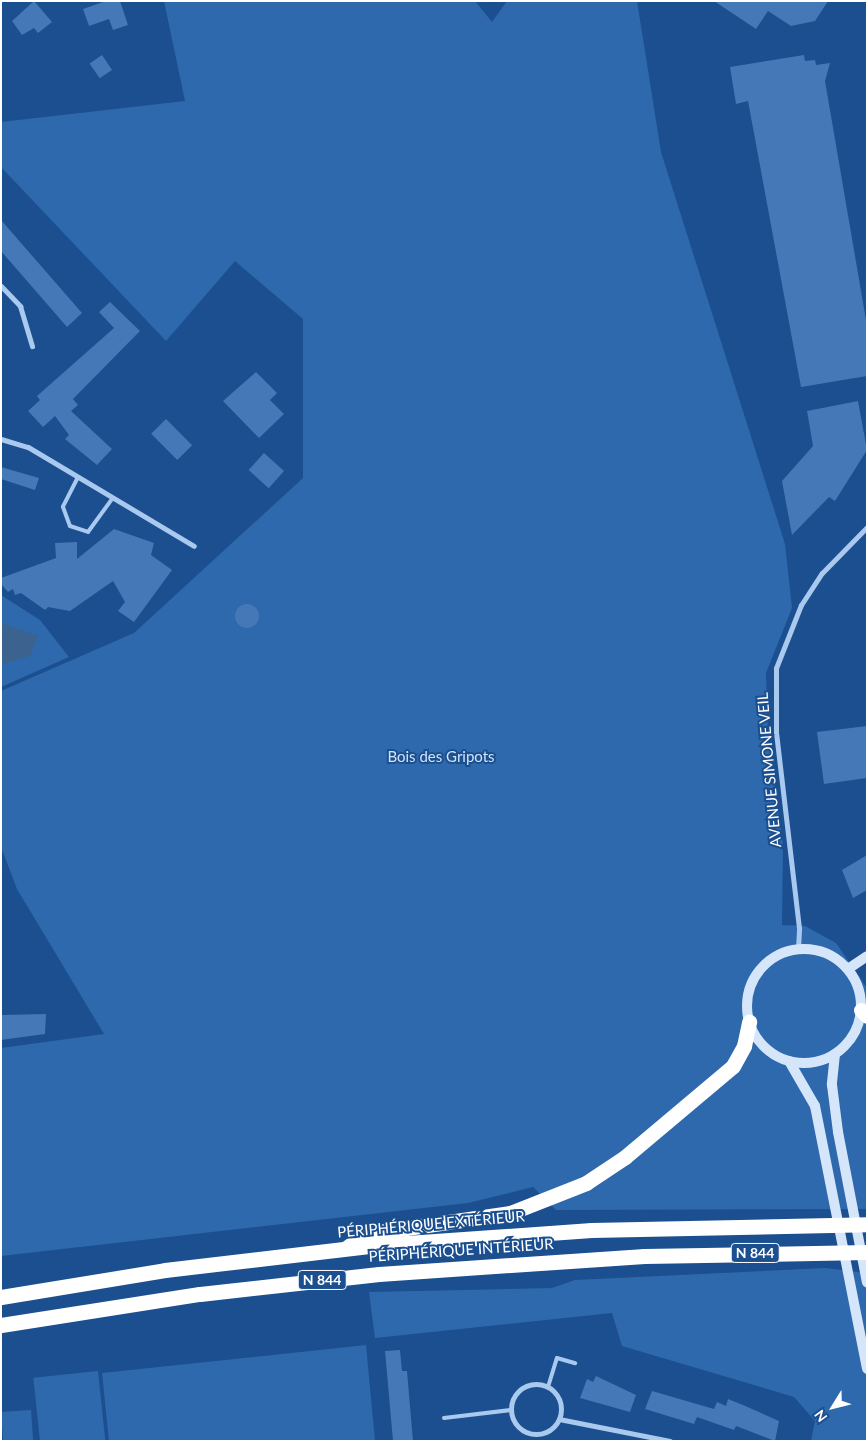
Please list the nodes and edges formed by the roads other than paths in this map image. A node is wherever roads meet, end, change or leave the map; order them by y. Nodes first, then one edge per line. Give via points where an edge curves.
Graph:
1 (1, 286) edge
2 (32, 346) dead end
3 (1, 439) edge
4 (77, 479) junction
5 (112, 499) junction
6 (867, 527) edge
7 (194, 546) dead end
8 (798, 949) junction
9 (867, 956) edge
10 (848, 969) junction
11 (864, 1013) edge
12 (749, 1022) junction
13 (835, 1054) junction
14 (789, 1061) junction
15 (867, 1224) edge
16 (346, 1248) junction
17 (867, 1252) edge
18 (867, 1282) edge
19 (1, 1297) edge
20 (1, 1326) edge
21 (575, 1363) dead end
22 (867, 1369) edge
23 (548, 1387) junction
24 (511, 1410) junction
25 (444, 1418) dead end
26 (559, 1419) junction
27 (531, 1434) junction
28 (529, 1441) edge
29 (670, 1441) edge

1 - 2 street via 20,306
3 - 4 street via 28,447
4 - 5 street
4 - 5 lane via 63,507 70,526 88,532
5 - 7 street
6 - 8 street, AVENUE SIMONE VEIL via 822,573 801,604 776,668 776,733 799,928
8 - 10 main road via 825,953
8 - 12 main road via 776,955 759,969 746,1000
9 - 10 main road
10 - 11 main road via 856,982
11 - 13 main road via 853,1035
12 - 14 main road via 760,1043
12 - 16 highway via 744,1046 733,1066 625,1158 586,1183 510,1213 365,1234
13 - 14 main road via 813,1062
13 - 18 main road via 832,1085
14 - 22 main road via 815,1106
15 - 16 highway, PÉRIPHÉRIQUE EXTÉRIEUR / N 844 via 591,1230
16 - 19 highway, PÉRIPHÉRIQUE EXTÉRIEUR / N 844 via 165,1270
17 - 20 highway, PÉRIPHÉRIQUE INTÉRIEUR / N 844 via 635,1257 379,1274 191,1296
21 - 23 lane via 557,1358
23 - 24 street via 529,1385 517,1393
23 - 26 street via 561,1407
24 - 25 lane
24 - 27 street via 522,1430
26 - 27 street via 552,1428
26 - 29 street
27 - 28 street

